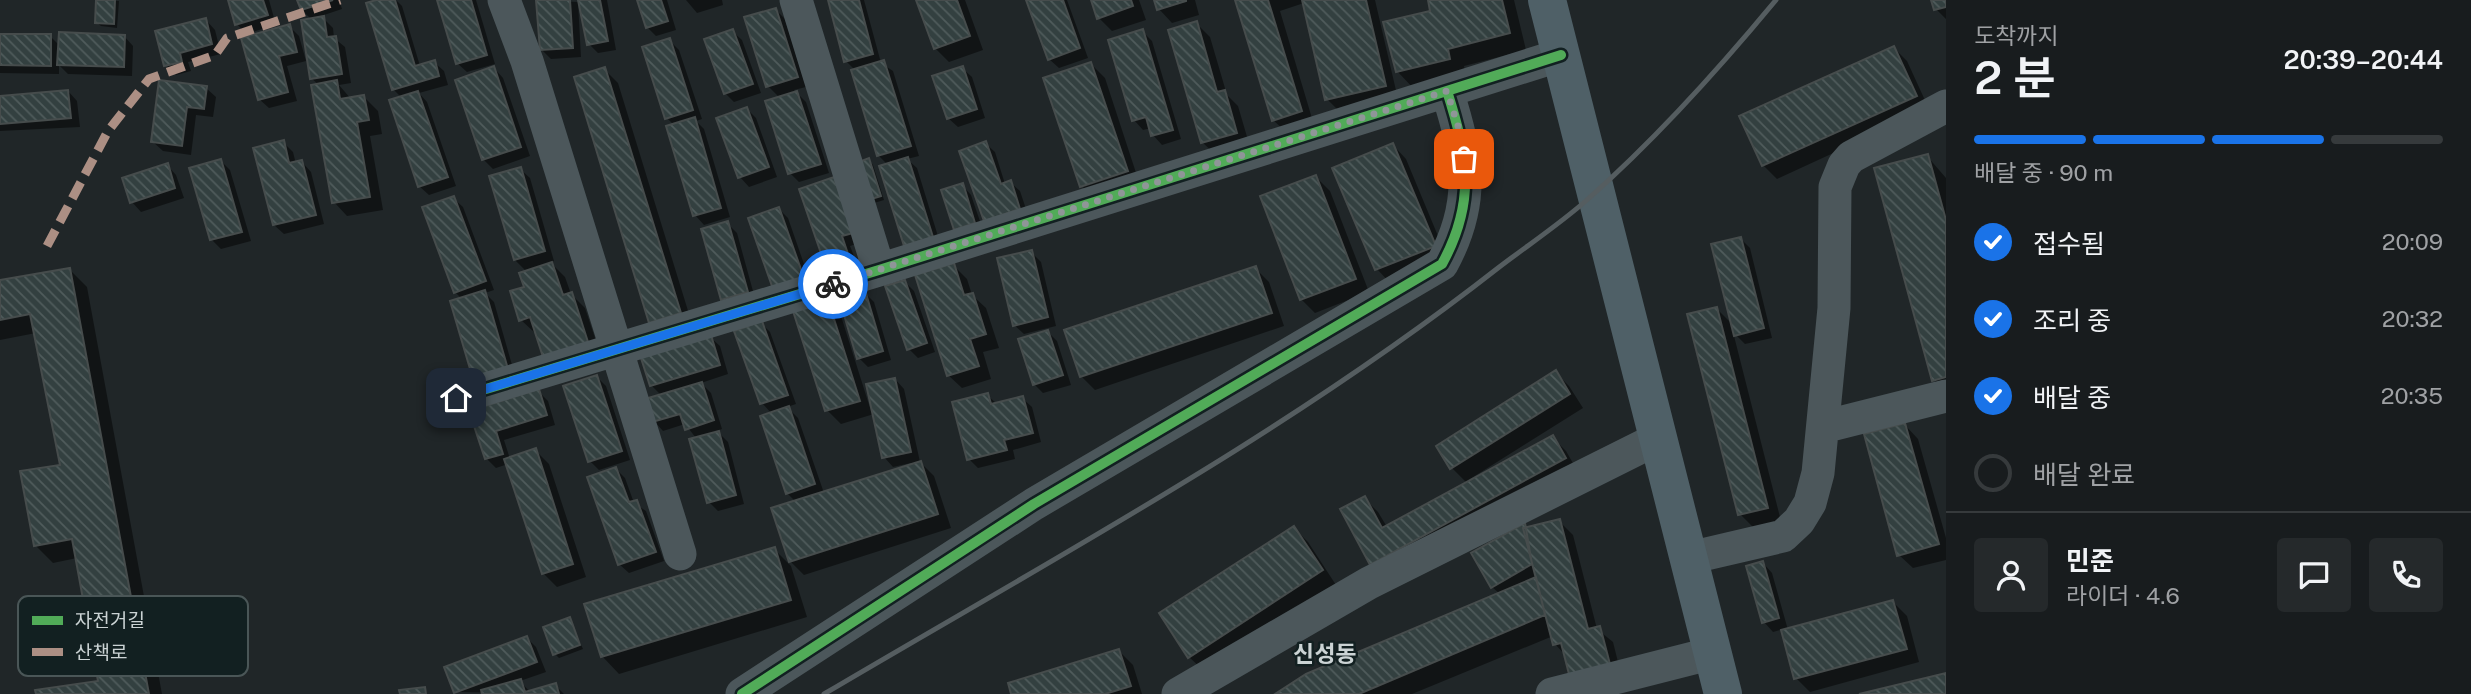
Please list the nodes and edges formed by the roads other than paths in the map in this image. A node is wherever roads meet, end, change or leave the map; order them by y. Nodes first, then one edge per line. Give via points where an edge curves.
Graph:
1 (504, 0) edge
2 (796, 0) edge
3 (1547, 0) edge
4 (1561, 55) junction
5 (1447, 91) junction
6 (1946, 106) edge
7 (879, 270) junction
8 (616, 351) junction
9 (1946, 396) edge
10 (456, 398) dead end
11 (1823, 427) junction
12 (1660, 438) junction
13 (680, 554) dead end
14 (1689, 558) junction
15 (1713, 653) junction
16 (742, 694) edge
17 (1178, 694) edge
18 (1552, 694) edge
19 (1723, 694) edge

1 - 8 street
2 - 7 street
3 - 4 main road
4 - 5 street
4 - 12 main road
5 - 7 street
5 - 16 street via 1461,136 1466,199 1454,242 1442,264 1034,504
6 - 11 street via 1852,158 1835,187 1834,308
7 - 8 street
8 - 10 street
8 - 13 street
9 - 11 street
11 - 14 street via 1818,473 1810,503 1799,521 1783,536
12 - 14 main road
12 - 17 street via 1369,583
14 - 15 main road
15 - 18 street
15 - 19 main road

